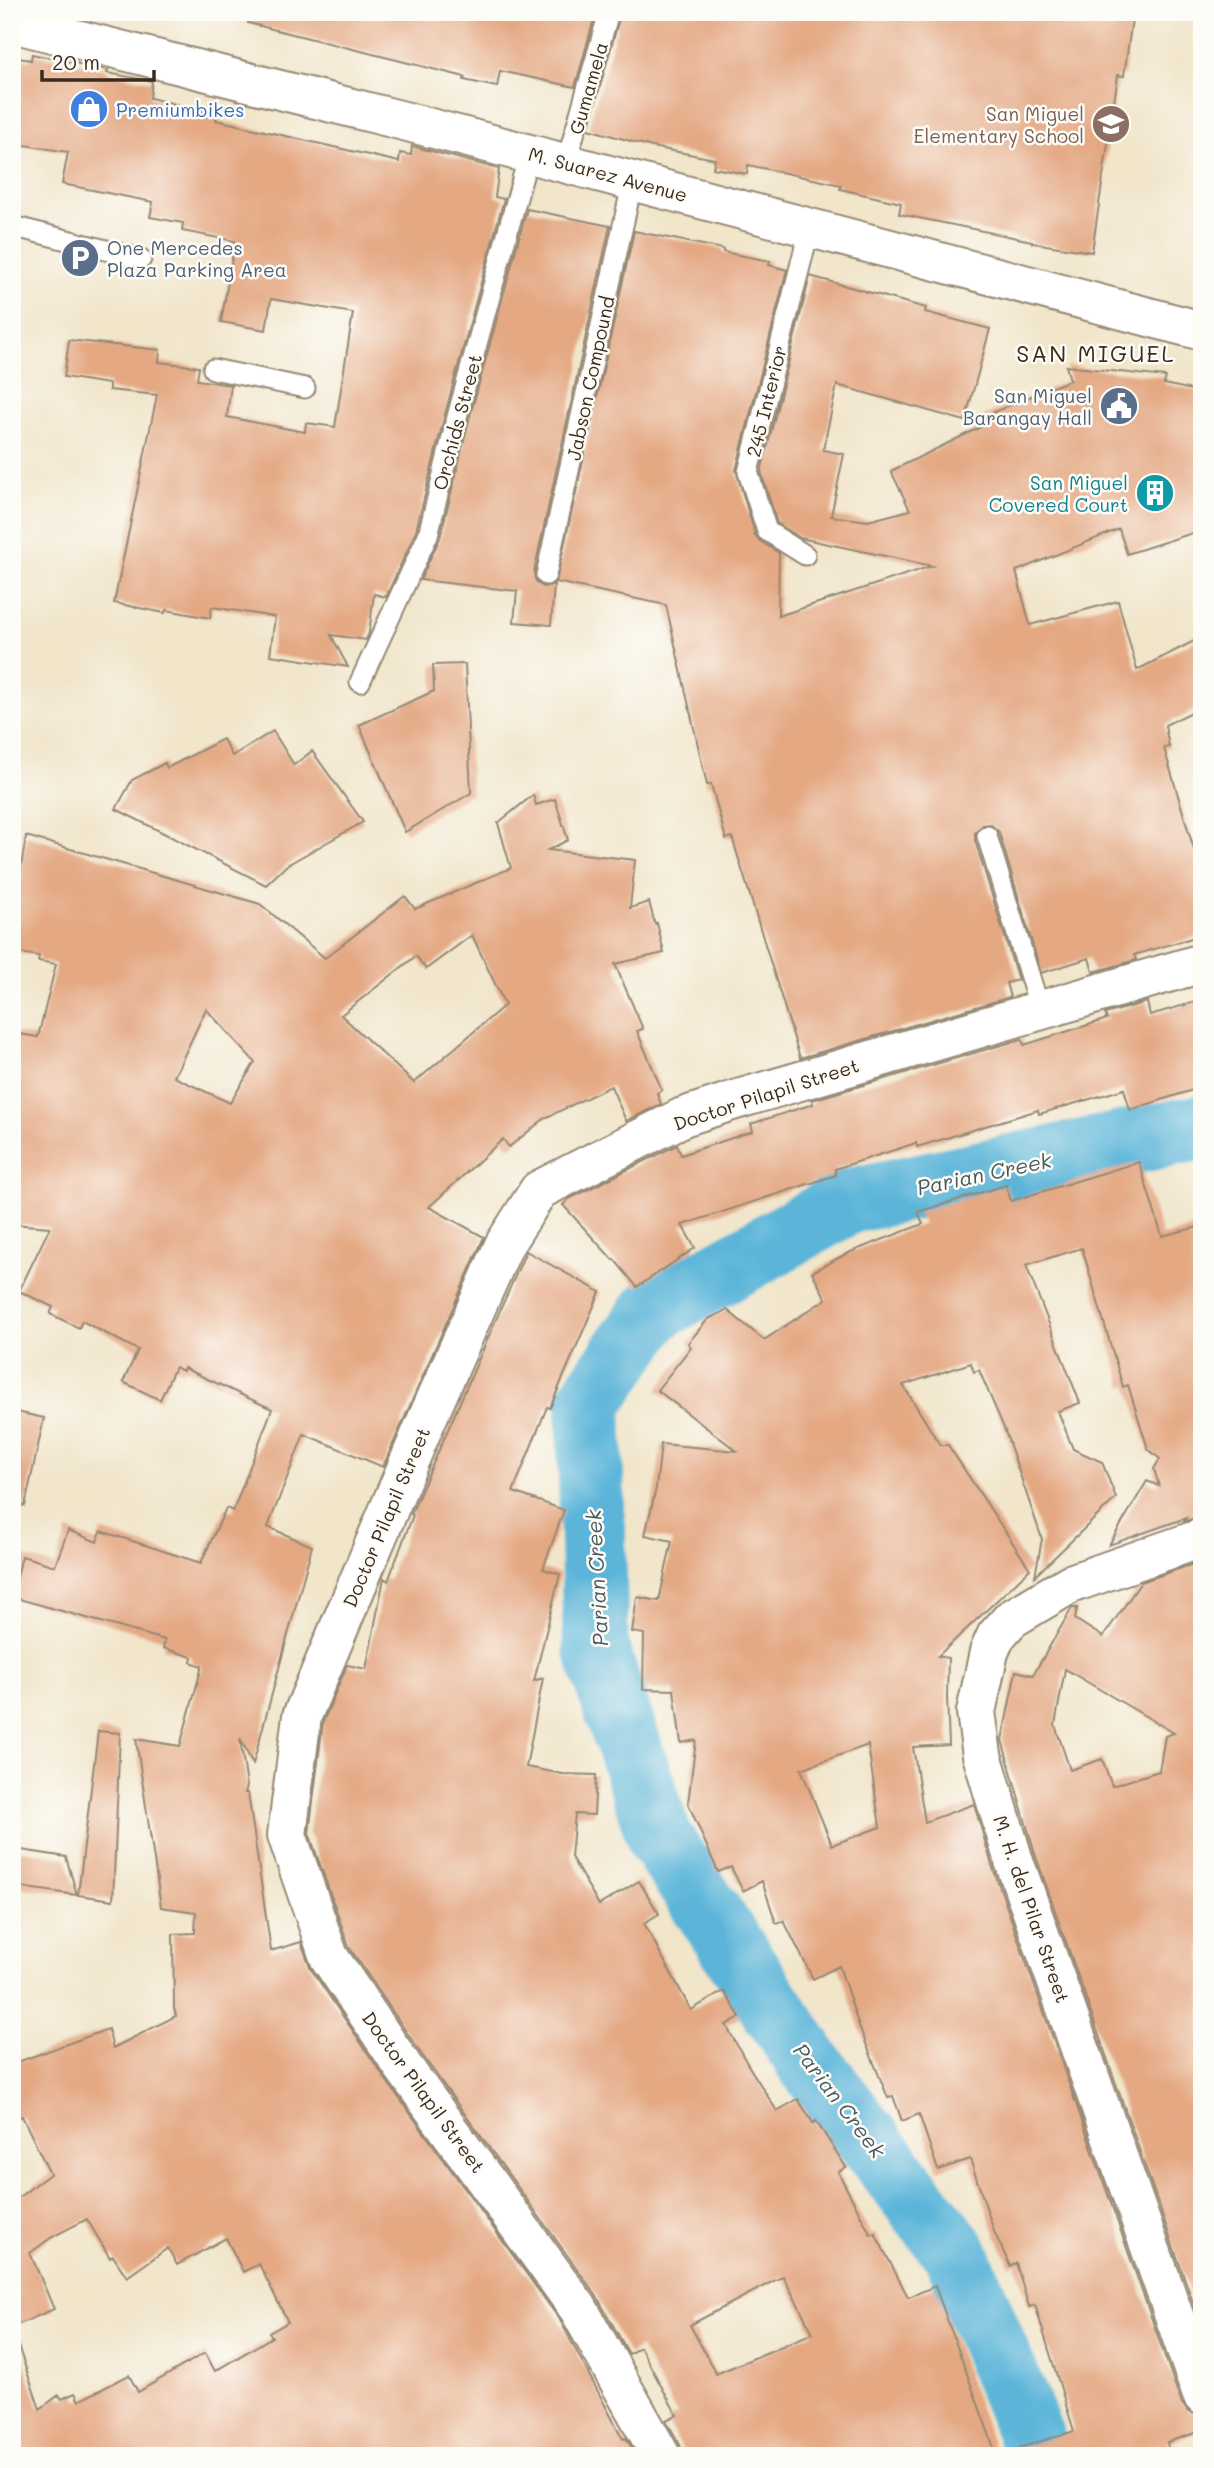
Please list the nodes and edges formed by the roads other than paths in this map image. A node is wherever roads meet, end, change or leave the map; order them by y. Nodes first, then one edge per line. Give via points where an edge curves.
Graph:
1 (609, 12) edge
2 (12, 23) edge
3 (529, 153) junction
4 (566, 163) junction
5 (633, 180) junction
6 (12, 226) edge
7 (810, 227) junction
8 (142, 259) dead end
9 (1202, 331) edge
10 (213, 369) dead end
11 (305, 388) dead end
12 (804, 555) dead end
13 (546, 575) dead end
14 (360, 682) dead end
15 (988, 836) dead end
16 (1202, 962) edge
17 (1040, 1010) junction
18 (1202, 1538) edge
19 (1202, 2395) edge
20 (661, 2456) edge

1 - 4 lane, Gumamela
2 - 3 street, M. Suarez Avenue
3 - 4 street, M. Suarez Avenue
3 - 14 lane, Orchids Street via 428,535
4 - 5 street, M. Suarez Avenue
5 - 7 street, M. Suarez Avenue
5 - 13 lane, Jabson Compound
6 - 8 lane
7 - 9 street, M. Suarez Avenue
7 - 12 lane, 245 Interior via 748,472 766,531
10 - 11 lane
15 - 17 lane
16 - 17 street, Doctor Pilapil Street
17 - 20 street, Doctor Pilapil Street via 684,1117 539,1190 505,1245 302,1716 287,1835 329,1957 578,2308
18 - 19 street, M. H. del Pilar Street via 1070,1584 1011,1619 989,1652 976,1712 982,1755 1013,1858

